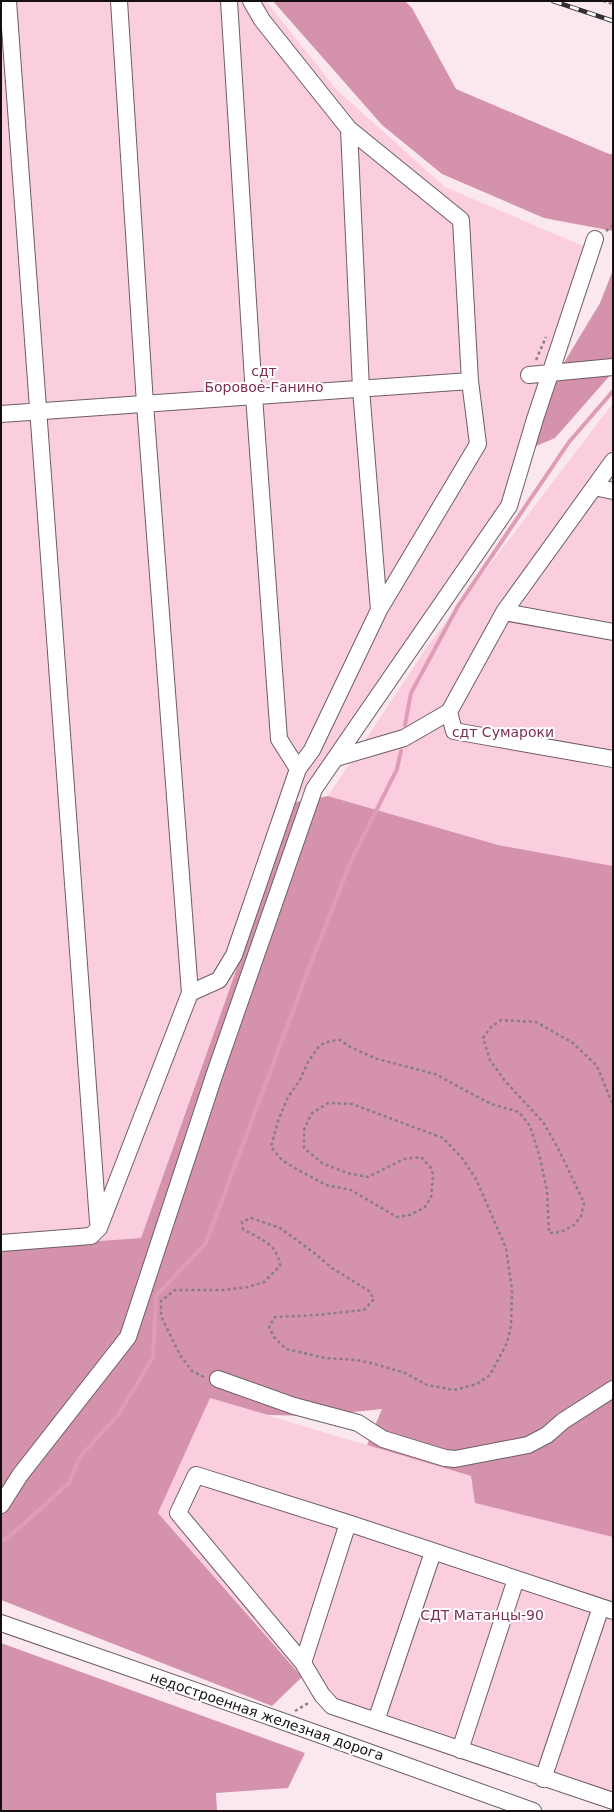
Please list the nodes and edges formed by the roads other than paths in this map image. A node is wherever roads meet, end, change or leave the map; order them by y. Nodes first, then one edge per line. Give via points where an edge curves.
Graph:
1 (8, 1) edge
2 (119, 1) edge
3 (229, 1) edge
4 (250, 1) edge
5 (349, 128) junction
6 (595, 239) dead end
7 (613, 367) edge
8 (550, 373) junction
9 (529, 375) dead end
10 (470, 381) junction
11 (361, 389) junction
12 (254, 396) junction
13 (146, 404) junction
14 (39, 411) junction
15 (1, 414) edge
16 (613, 461) edge
17 (594, 487) junction
18 (613, 491) edge
19 (379, 610) junction
20 (504, 612) junction
21 (613, 632) edge
22 (449, 712) junction
23 (336, 758) junction
24 (613, 758) edge
25 (298, 769) junction
26 (190, 993) junction
27 (99, 1228) junction
28 (1, 1242) edge
29 (218, 1379) road end
30 (613, 1389) edge
31 (1, 1505) edge
32 (348, 1522) junction
33 (433, 1552) junction
34 (516, 1579) junction
35 (607, 1609) edge
36 (1, 1623) edge
37 (303, 1663) junction
38 (376, 1721) junction
39 (460, 1750) junction
40 (543, 1779) junction
41 (613, 1801) edge
42 (533, 1811) edge

1 - 14 street
2 - 13 street
3 - 12 street
4 - 5 street via 262,20
5 - 10 street via 461,220
5 - 11 street
6 - 8 street
7 - 8 street
8 - 9 street
8 - 23 street via 509,506
10 - 11 street
10 - 19 street via 478,444
11 - 12 street
11 - 19 street
12 - 13 street
12 - 25 street via 279,739
13 - 14 street
13 - 26 street
14 - 15 street
14 - 27 street
16 - 17 street
17 - 18 street
17 - 20 street
19 - 25 street via 312,750
20 - 21 street
20 - 22 street
22 - 23 street via 404,738
22 - 24 street via 454,731
23 - 31 street via 314,789 215,1073 128,1337 20,1475
25 - 26 street via 234,955 219,980
26 - 27 street
27 - 28 street via 91,1236
29 - 30 street via 294,1406 358,1423 383,1439 455,1459 538,1441 563,1421
32 - 33 street
32 - 37 street
32 - 37 street via 196,1475 178,1513
33 - 34 street
33 - 38 street
34 - 35 street
34 - 39 street
35 - 40 street
36 - 42 street, недостроенная железная дорога
37 - 38 street via 322,1695 332,1706
38 - 39 street
39 - 40 street
40 - 41 street

